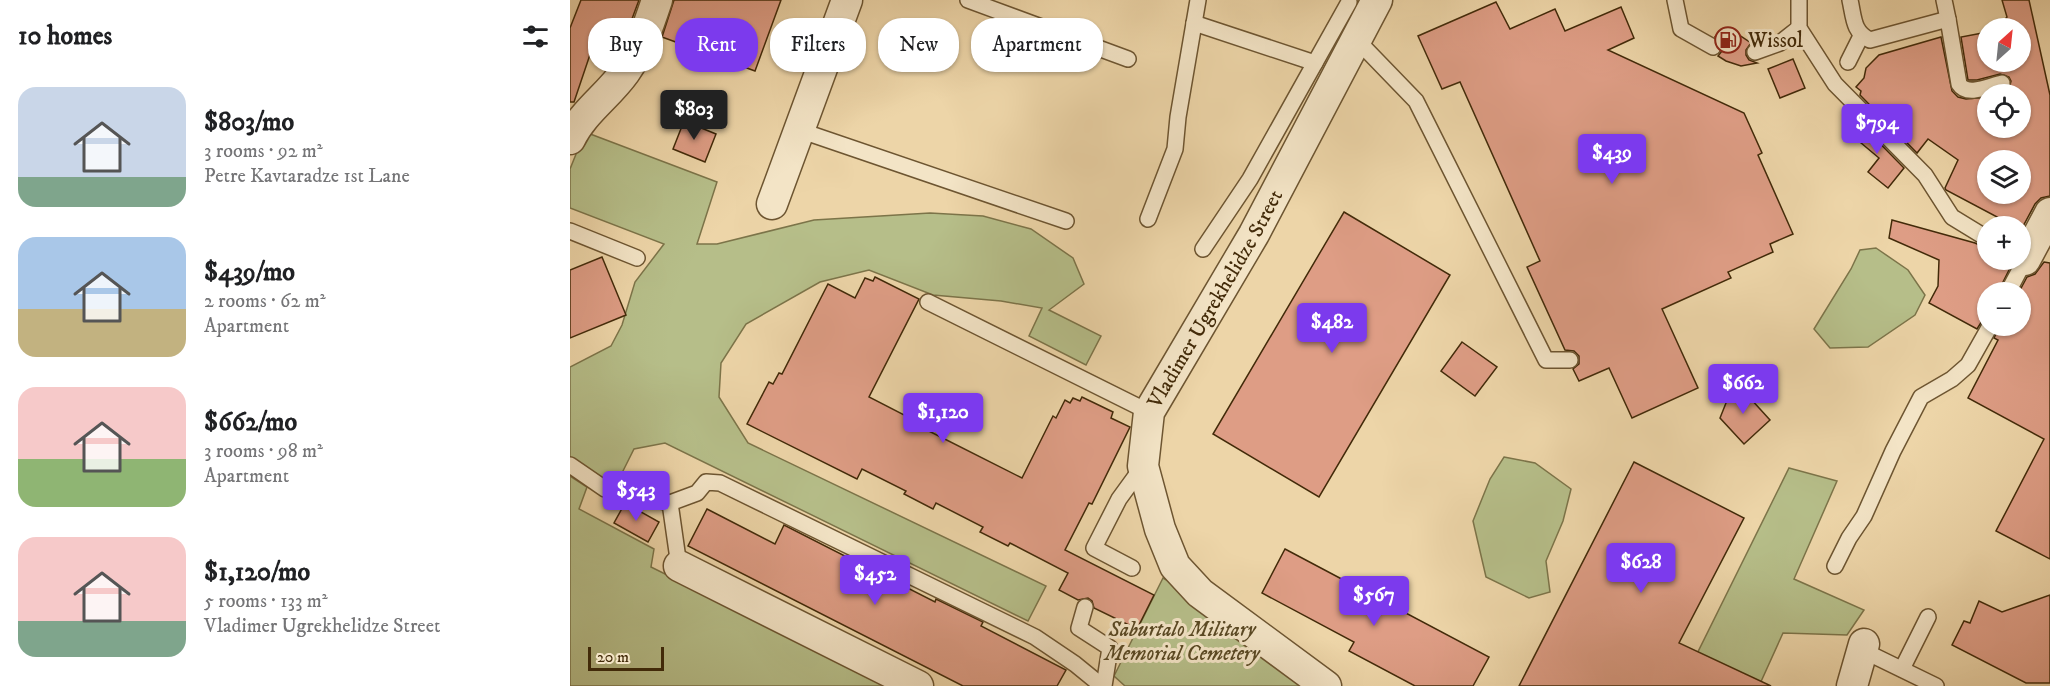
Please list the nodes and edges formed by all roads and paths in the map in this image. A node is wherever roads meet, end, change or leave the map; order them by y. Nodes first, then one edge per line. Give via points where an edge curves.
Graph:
1 (657, 0) edge
2 (847, 0) edge
3 (968, 0) edge
4 (1198, 0) edge
5 (1675, 0) edge
6 (1799, 0) edge
7 (1850, 0) edge
8 (1944, 0) edge
9 (1361, 2) edge
10 (1948, 19) junction
11 (1194, 23) junction
12 (1800, 28) junction
13 (1861, 36) junction
14 (1357, 40) junction
15 (1713, 47) dead end
16 (1755, 52) dead end
17 (1128, 58) dead end
18 (1848, 62) dead end
19 (1315, 63) junction
20 (2002, 82) dead end
21 (799, 130) junction
22 (570, 140) edge
23 (772, 204) dead end
24 (2050, 213) edge
25 (1148, 219) dead end
26 (1066, 221) dead end
27 (570, 231) edge
28 (1977, 233) edge
29 (2031, 245) edge
30 (1203, 249) dead end
31 (637, 258) dead end
32 (928, 302) dead end
33 (1984, 336) edge
34 (1570, 360) dead end
35 (1149, 412) junction
36 (570, 465) edge
37 (1143, 466) junction
38 (670, 503) junction
39 (679, 566) joint
40 (1835, 566) dead end
41 (1132, 568) dead end
42 (1085, 607) dead end
43 (1928, 617) dead end
44 (1863, 647) joint
45 (1902, 669) junction
46 (918, 686) edge
47 (1103, 686) edge
48 (1326, 686) edge
49 (1852, 686) edge
50 (1936, 686) edge

1 - 22 street via 626,71 577,124
2 - 21 street
3 - 17 lane
4 - 11 lane
5 - 15 lane via 1681,29
6 - 12 lane
7 - 13 lane
8 - 10 lane
9 - 14 street, Vladimer Ugrekhelidze Street
9 - 19 lane
10 - 13 lane via 1870,40
10 - 20 lane via 1962,89 1968,91
11 - 19 lane
11 - 25 lane via 1175,149
12 - 16 lane via 1780,43
12 - 28 lane via 1835,84 1925,175 1952,217
13 - 18 lane
14 - 34 lane via 1416,101 1546,360
14 - 35 street, Vladimer Ugrekhelidze Street via 1254,234
19 - 30 lane via 1250,179
21 - 23 street
21 - 26 lane
24 - 29 street
27 - 31 lane
32 - 35 lane
33 - 40 lane via 1968,365 1921,398 1864,516
35 - 37 street, Vladimer Ugrekhelidze Street
36 - 38 lane via 605,489
37 - 41 lane via 1119,499 1095,548
37 - 48 street, Vladimer Ugrekhelidze Street via 1175,567 1200,593
38 - 39 lane
38 - 47 lane via 697,493 706,482 720,483 1035,637
39 - 46 street
42 - 47 lane via 1079,628 1110,648
43 - 45 lane
44 - 45 lane
44 - 49 street
45 - 50 lane

